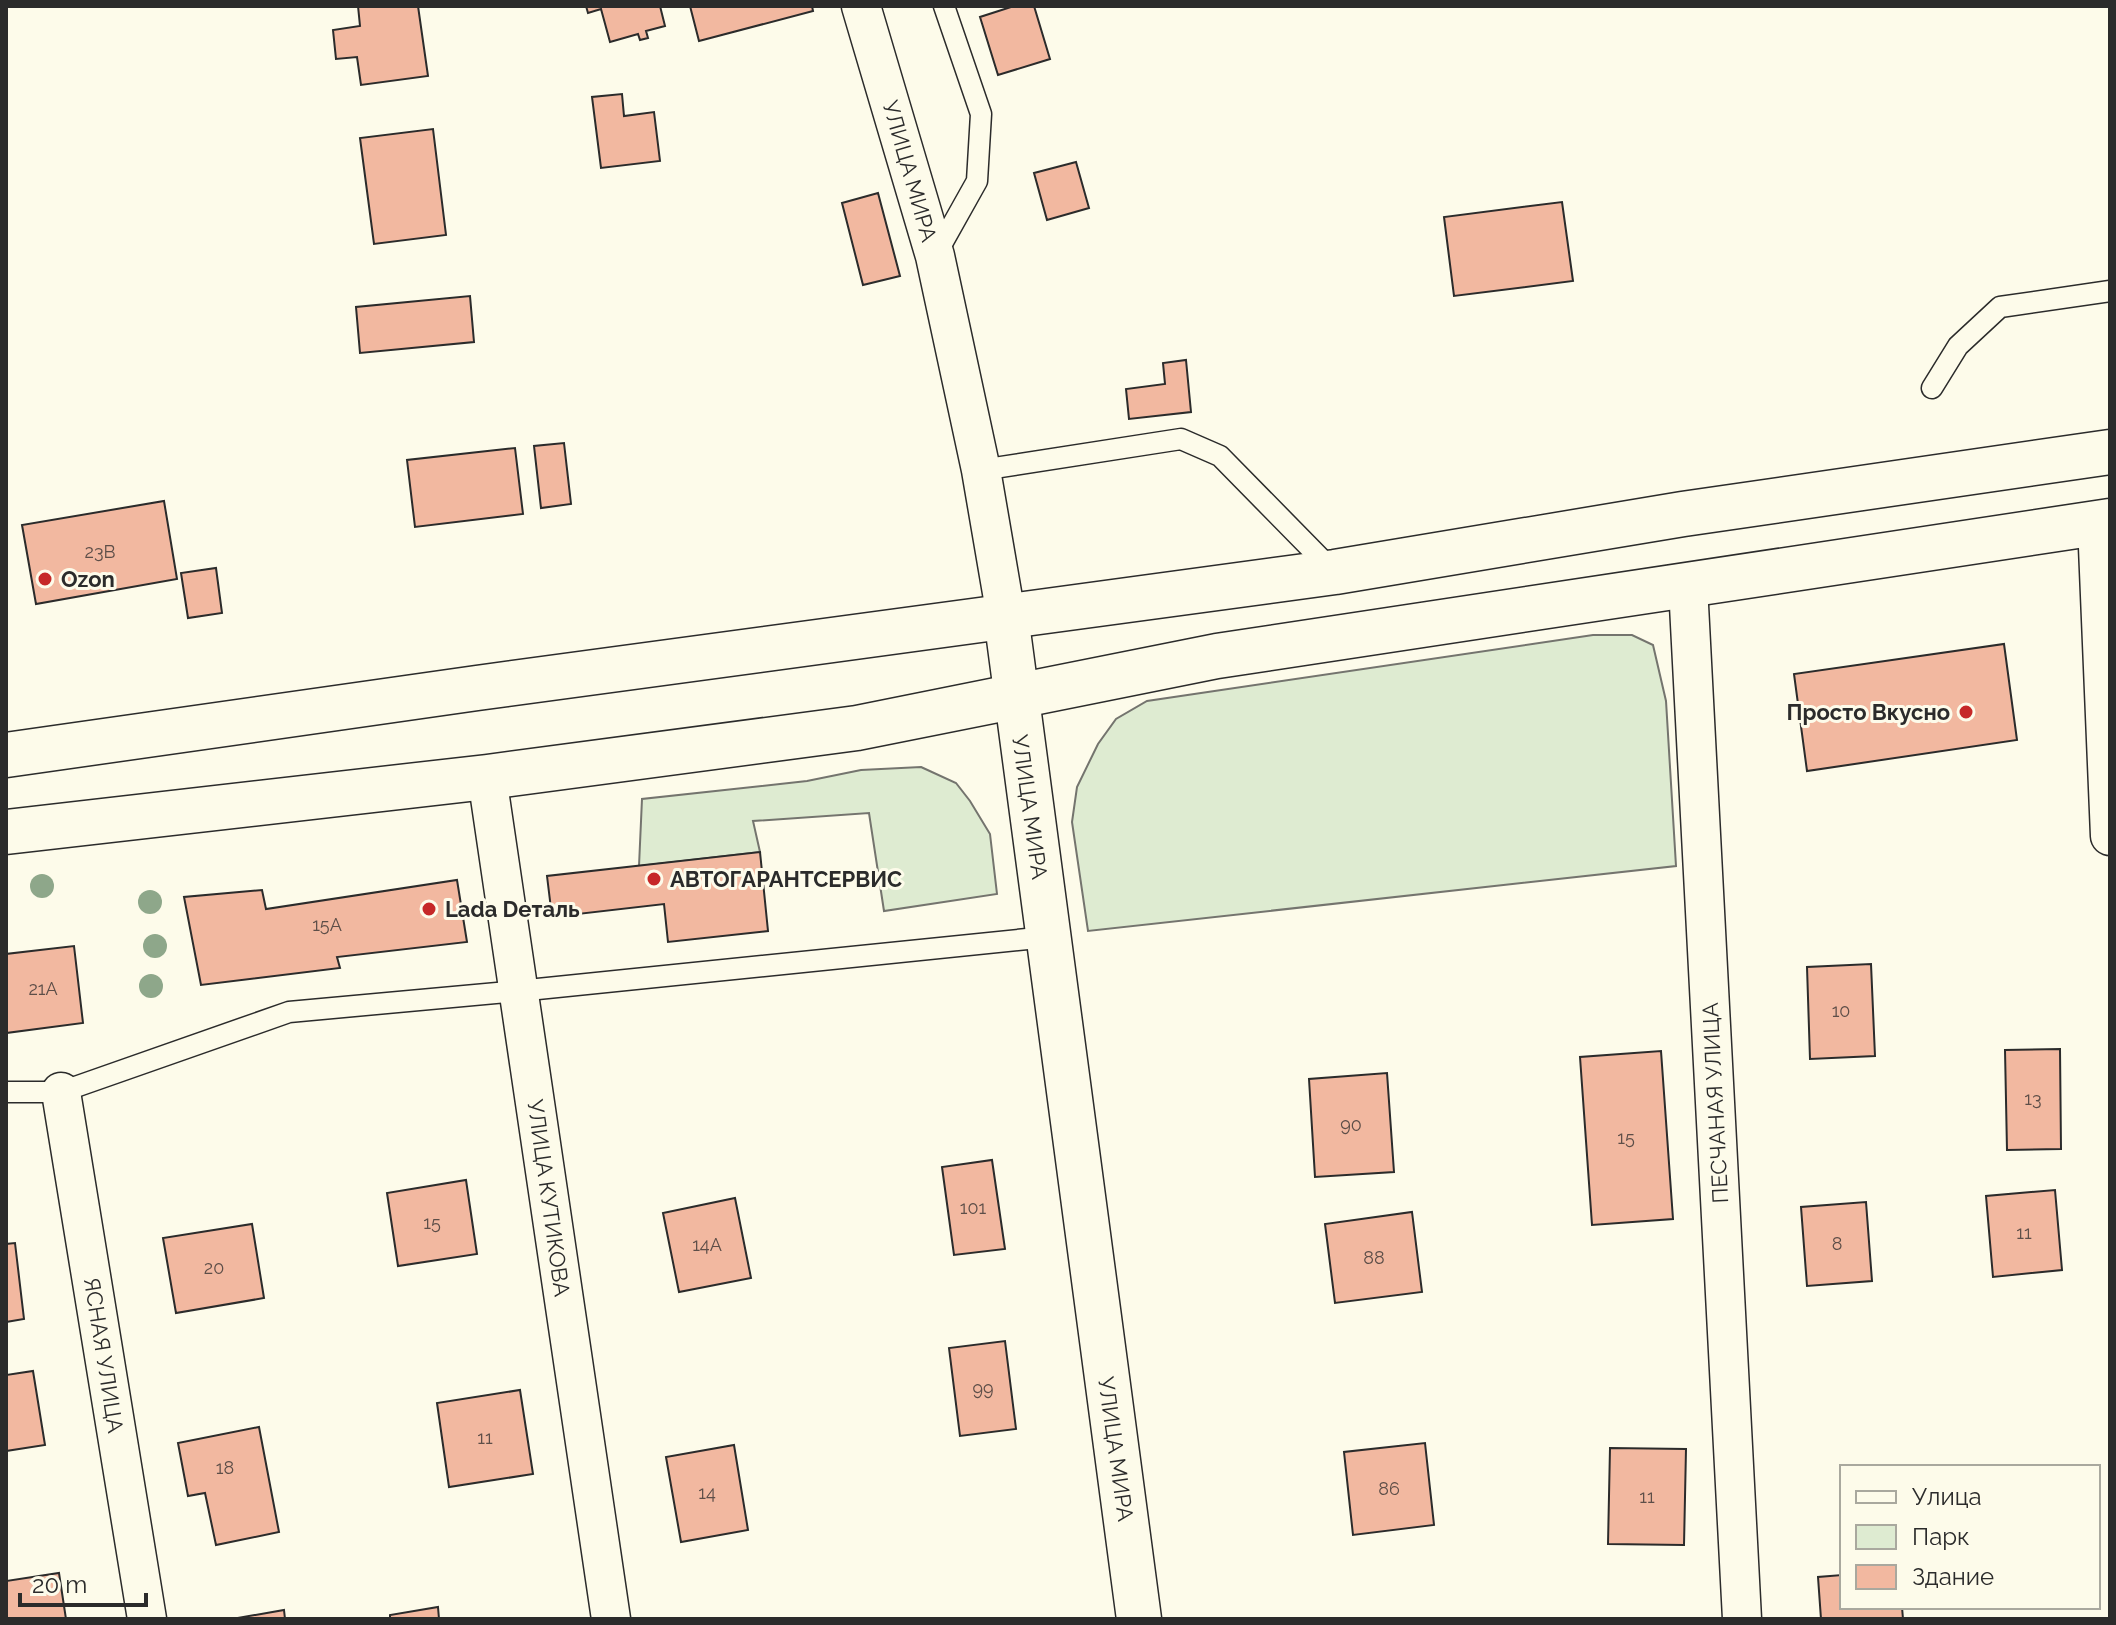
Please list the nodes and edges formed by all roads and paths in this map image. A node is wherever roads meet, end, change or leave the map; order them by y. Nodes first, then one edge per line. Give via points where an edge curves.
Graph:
1 (861, 6) edge
2 (944, 6) edge
3 (935, 256) junction
4 (2110, 291) edge
5 (1932, 388) dead end
6 (2110, 452) edge
7 (981, 470) junction
8 (2104, 522) edge
9 (1335, 572) junction
10 (1688, 586) junction
11 (1006, 616) junction
12 (1015, 698) junction
13 (6, 755) edge
14 (487, 777) junction
15 (6, 832) edge
16 (2110, 836) edge
17 (1047, 937) junction
18 (518, 991) junction
19 (6, 1092) edge
20 (61, 1092) junction
21 (147, 1619) edge
22 (611, 1619) edge
23 (1139, 1619) edge
24 (1742, 1619) edge

1 - 3 street, УЛИЦА МИРА
2 - 3 lane via 981,114 977,181
3 - 7 street, УЛИЦА МИРА
4 - 5 lane via 2000,307 1958,346
6 - 9 main road via 1683,514
7 - 9 lane via 1181,439 1220,456
7 - 11 street, УЛИЦА МИРА
8 - 10 main road
8 - 16 street
9 - 11 main road
10 - 12 main road via 1217,656
10 - 24 street, ПЕСЧАНАЯ УЛИЦА
11 - 12 main road, УЛИЦА МИРА
11 - 13 main road
12 - 14 main road via 857,728
12 - 17 main road, УЛИЦА МИРА
14 - 15 main road
14 - 18 street, УЛИЦА КУТИКОВА
17 - 18 lane
17 - 23 main road, УЛИЦА МИРА
18 - 20 lane via 289,1012
18 - 22 street, УЛИЦА КУТИКОВА
19 - 20 lane
20 - 21 street, ЯСНАЯ УЛИЦА

